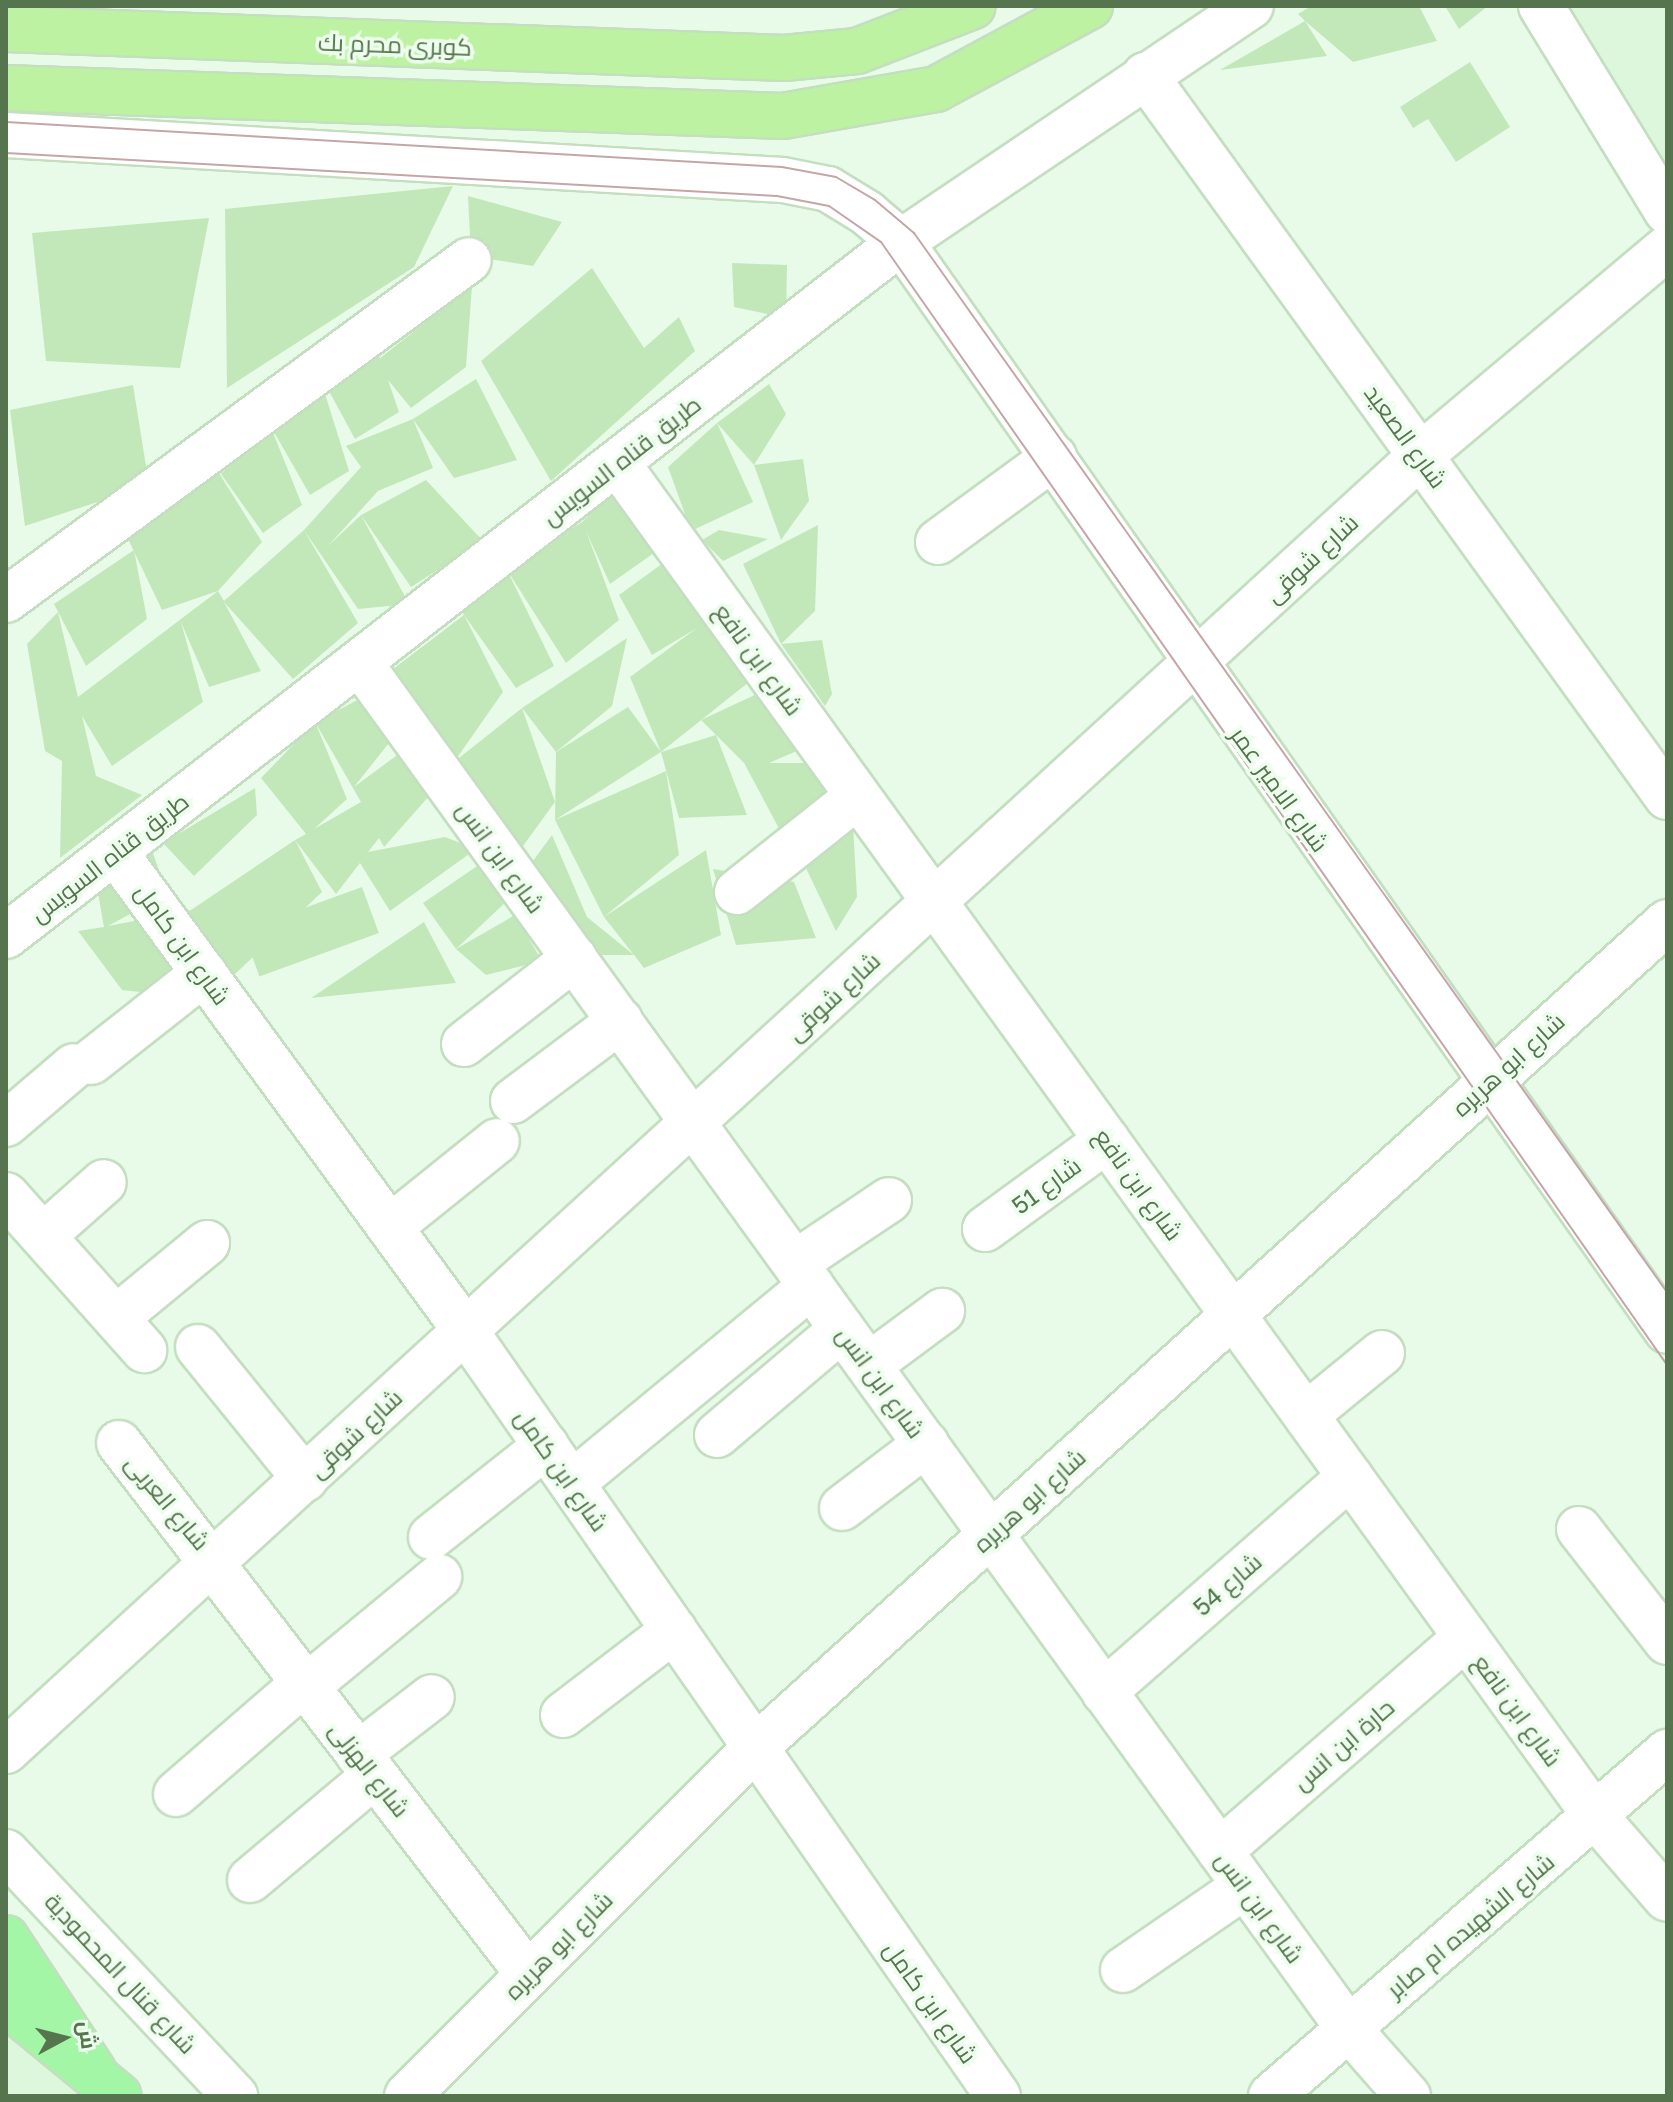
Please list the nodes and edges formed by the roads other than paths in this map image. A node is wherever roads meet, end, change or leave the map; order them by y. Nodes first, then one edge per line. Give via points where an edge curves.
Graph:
1 (973, 6) edge
2 (1090, 6) edge
3 (1251, 6) edge
4 (1541, 6) edge
5 (6, 29) edge
6 (1145, 75) junction
7 (6, 88) edge
8 (6, 135) edge
9 (1667, 212) edge
10 (901, 242) junction
11 (1667, 248) edge
12 (469, 260) dead end
13 (1420, 456) junction
14 (1054, 457) junction
15 (618, 464) junction
16 (938, 542) dead end
17 (6, 600) edge
18 (360, 663) junction
19 (1193, 666) junction
20 (858, 796) junction
21 (1667, 797) edge
22 (115, 852) junction
23 (737, 892) dead end
24 (933, 903) junction
25 (1667, 922) edge
26 (6, 936) edge
27 (574, 958) junction
28 (204, 973) junction
29 (620, 1021) junction
30 (464, 1044) dead end
31 (1489, 1082) junction
32 (513, 1101) dead end
33 (6, 1124) edge
34 (695, 1124) junction
35 (1107, 1140) junction
36 (497, 1141) dead end
37 (104, 1182) dead end
38 (6, 1195) edge
39 (889, 1200) dead end
40 (390, 1227) junction
41 (985, 1229) dead end
42 (43, 1236) junction
43 (207, 1243) dead end
44 (803, 1274) junction
45 (942, 1311) dead end
46 (1233, 1314) junction
47 (842, 1329) junction
48 (465, 1330) junction
49 (1667, 1331) edge
50 (198, 1347) dead end
51 (1382, 1353) dead end
52 (869, 1365) junction
53 (1306, 1415) junction
54 (717, 1435) dead end
55 (119, 1443) dead end
56 (926, 1444) junction
57 (546, 1446) junction
58 (1350, 1477) junction
59 (305, 1479) junction
60 (572, 1483) junction
61 (842, 1508) dead end
62 (1579, 1529) dead end
63 (992, 1534) junction
64 (217, 1561) junction
65 (674, 1630) junction
66 (1466, 1637) junction
67 (1667, 1642) edge
68 (305, 1685) junction
69 (1104, 1692) junction
70 (432, 1697) dead end
71 (563, 1715) dead end
72 (756, 1747) junction
73 (6, 1751) edge
74 (1667, 1752) edge
75 (366, 1764) junction
76 (176, 1794) dead end
77 (1596, 1817) junction
78 (6, 1852) edge
79 (1232, 1869) junction
80 (250, 1880) dead end
81 (1667, 1899) edge
82 (6, 1938) edge
83 (1123, 1970) dead end
84 (528, 1974) junction
85 (6, 2003) edge
86 (1348, 2028) junction
87 (107, 2084) edge
88 (235, 2096) edge
89 (407, 2096) edge
90 (998, 2096) edge
91 (1271, 2096) edge
92 (1408, 2096) edge

1 - 5 highway, كوبرى محرم بك via 857,51 784,58
2 - 7 highway via 936,89 783,116
3 - 6 street, طريق قناه السويس
4 - 9 street
6 - 10 street, طريق قناه السويس
6 - 13 street, شارع الصعيد
8 - 10 street, شارع الامير عمر via 783,180 828,189
10 - 14 street, شارع الامير عمر
10 - 15 street, طريق قناه السويس
11 - 13 street, شارع شوقى
12 - 17 street
13 - 19 street, شارع شوقى
13 - 21 street, شارع الصعيد
14 - 16 street
14 - 19 street, شارع الامير عمر
15 - 18 street, طريق قناه السويس
15 - 20 street, شارع ابن نافع
18 - 22 street, طريق قناه السويس
18 - 27 street, شارع ابن انس
19 - 24 street, شارع شوقى
19 - 31 street, شارع الامير عمر
20 - 23 street
20 - 24 street, شارع ابن نافع
22 - 26 street, طريق قناه السويس
22 - 28 street, شارع ابن كامل
24 - 34 street, شارع شوقى
24 - 35 street, شارع ابن نافع
25 - 31 street, شارع ابو هريره
27 - 29 street, شارع ابن انس
27 - 30 street
28 - 33 street
28 - 40 street, شارع ابن كامل
29 - 32 street
29 - 34 street, شارع ابن انس
31 - 46 street, شارع ابو هريره
31 - 49 street, شارع الامير عمر
34 - 44 street, شارع ابن انس
34 - 48 street, شارع شوقى
35 - 41 street, شارع 51
35 - 46 street, شارع ابن نافع
36 - 40 street
37 - 42 street
38 - 42 street
39 - 44 street
40 - 48 street, شارع ابن كامل
42 - 43 street via 130,1334
44 - 47 street, شارع ابن انس
44 - 60 street
45 - 52 street
46 - 53 street, شارع ابن نافع
46 - 63 street, شارع ابو هريره
47 - 52 street, شارع ابن انس
47 - 54 street
48 - 57 street, شارع ابن كامل
48 - 59 street, شارع شوقى
50 - 59 street
51 - 53 street
52 - 56 street, شارع ابن انس
53 - 58 street, شارع ابن نافع
55 - 64 street, شارع العربى
56 - 61 street
56 - 63 street, شارع ابن انس
57 - 60 street, شارع ابن كامل
57 - 68 street
58 - 66 street, شارع ابن نافع
58 - 69 street, شارع 54
59 - 64 street, شارع شوقى
60 - 65 street, شارع ابن كامل
62 - 67 street
63 - 69 street, شارع ابن انس
63 - 72 street, شارع ابو هريره
64 - 68 street, شارع الهزلى
64 - 73 street, شارع شوقى
65 - 71 street
65 - 72 street, شارع ابن كامل
66 - 77 street, شارع ابن نافع
66 - 79 street, حارة ابن انس
68 - 75 street, شارع الهزلى
68 - 76 street
69 - 79 street, شارع ابن انس
70 - 75 street
72 - 84 street, شارع ابو هريره
72 - 90 street, شارع ابن كامل
74 - 77 street, شارع الشهيده ام صابر
75 - 80 street
75 - 84 street, شارع الهزلى
77 - 81 street, شارع ابن نافع
77 - 86 street, شارع الشهيده ام صابر
78 - 88 street, شارع قنال المحمودية
79 - 83 street, حارة ابن انس
79 - 86 street, شارع ابن انس
82 - 87 main road
84 - 89 street, شارع ابو هريره
85 - 87 main road
86 - 91 street, شارع الشهيده ام صابر
86 - 92 street, شارع ابن انس

